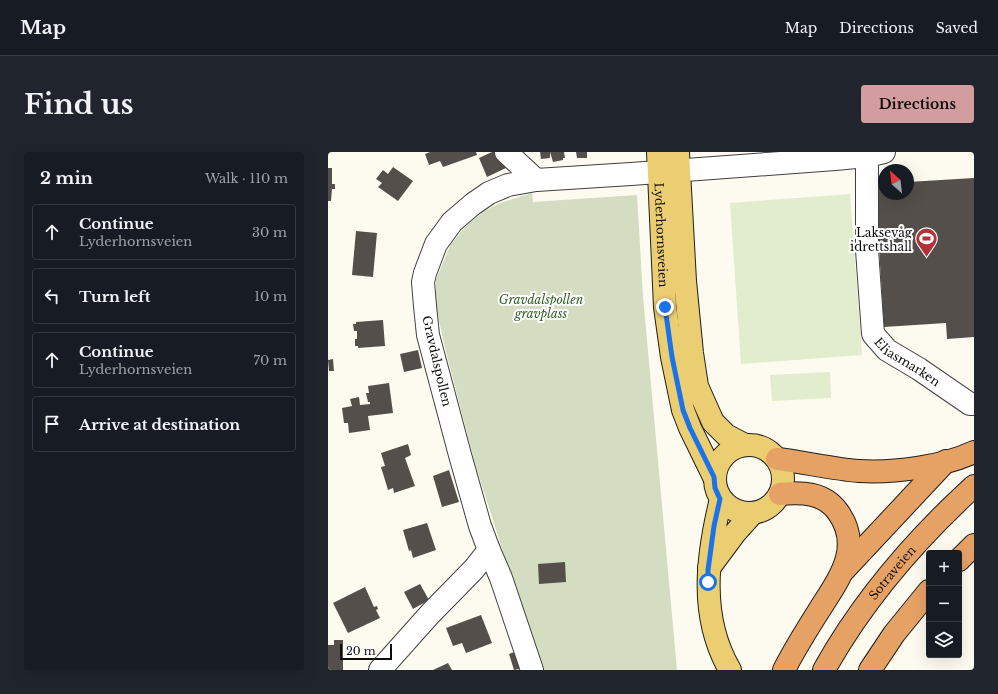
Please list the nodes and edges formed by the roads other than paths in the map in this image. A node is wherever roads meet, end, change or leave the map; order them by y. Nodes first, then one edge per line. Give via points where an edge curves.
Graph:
1 (506, 152) edge
2 (875, 154) edge
3 (668, 161) edge
4 (536, 180) junction
5 (974, 404) edge
6 (745, 445) junction
7 (974, 452) edge
8 (777, 459) junction
9 (946, 462) junction
10 (714, 477) junction
11 (974, 486) edge
12 (780, 494) junction
13 (720, 499) junction
14 (753, 513) junction
15 (974, 545) edge
16 (489, 550) junction
17 (962, 557) edge
18 (708, 570) junction
19 (842, 572) junction
20 (926, 595) edge
21 (380, 670) edge
22 (532, 670) edge
23 (730, 670) edge
24 (784, 670) edge
25 (824, 670) edge
26 (870, 670) edge

1 - 4 street
2 - 3 street, Eliasmarken
2 - 5 street, Eliasmarken via 866,250 873,334 887,350 970,404
3 - 4 street, Gravdalspollen
3 - 6 main road, Lyderhornsveien via 697,386 713,422 726,435
3 - 10 main road, Lyderhornsveien via 665,307 672,357 683,410
4 - 16 street, Gravdalspollen via 508,185 488,193 452,222 436,244 423,282 428,336 480,526
6 - 8 main road via 757,446
6 - 10 main road via 734,448 724,455 717,465
7 - 9 highway
8 - 9 highway via 859,471 919,467
8 - 12 main road via 782,470
9 - 19 highway
10 - 13 main road
11 - 25 highway, Sotraveien via 903,558 866,604
12 - 14 main road via 769,507
12 - 19 highway via 795,492 820,496 836,509 843,518 849,543
13 - 14 main road via 735,511
13 - 18 main road
14 - 18 main road
15 - 17 highway
16 - 21 street
16 - 22 street, Gravdalspollen
18 - 23 main road via 709,605 714,633
19 - 24 highway
20 - 26 highway via 894,634

